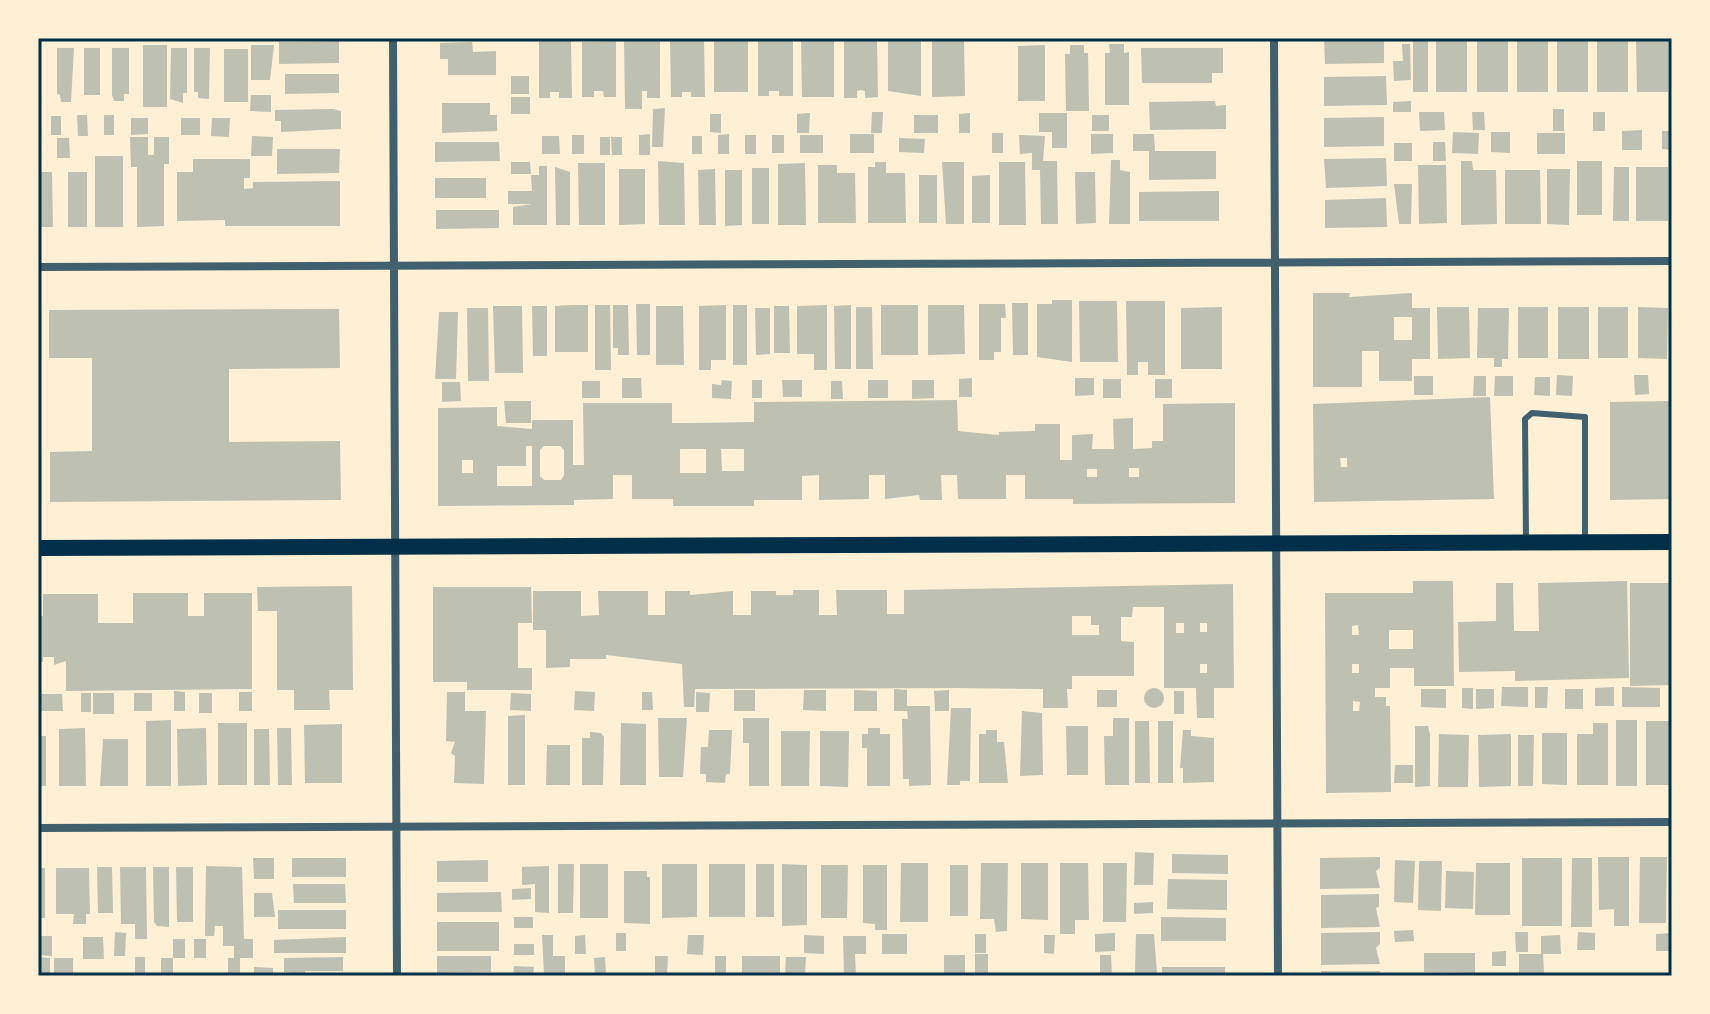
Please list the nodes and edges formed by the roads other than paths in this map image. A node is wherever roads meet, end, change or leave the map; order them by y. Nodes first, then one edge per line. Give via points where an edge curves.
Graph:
1 (393, 38) edge
2 (1274, 38) edge
3 (1672, 261) edge
4 (1275, 262) junction
5 (394, 266) junction
6 (38, 267) edge
7 (1526, 542) junction
8 (1585, 542) junction
9 (1672, 542) edge
10 (1276, 543) junction
11 (395, 547) junction
12 (38, 548) edge
13 (1672, 822) edge
14 (1277, 823) junction
15 (396, 826) junction
16 (38, 828) edge
17 (397, 976) edge
18 (1278, 976) edge

1 - 5 street
2 - 4 street
3 - 4 street
4 - 5 street
4 - 10 street
5 - 6 street
5 - 11 street
7 - 8 main road
7 - 8 lane via 1525,419 1532,413 1585,417
7 - 10 main road
8 - 9 main road
10 - 11 main road
10 - 14 street
11 - 12 main road
11 - 15 street
13 - 14 street
14 - 15 street
14 - 18 street
15 - 16 street
15 - 17 street

